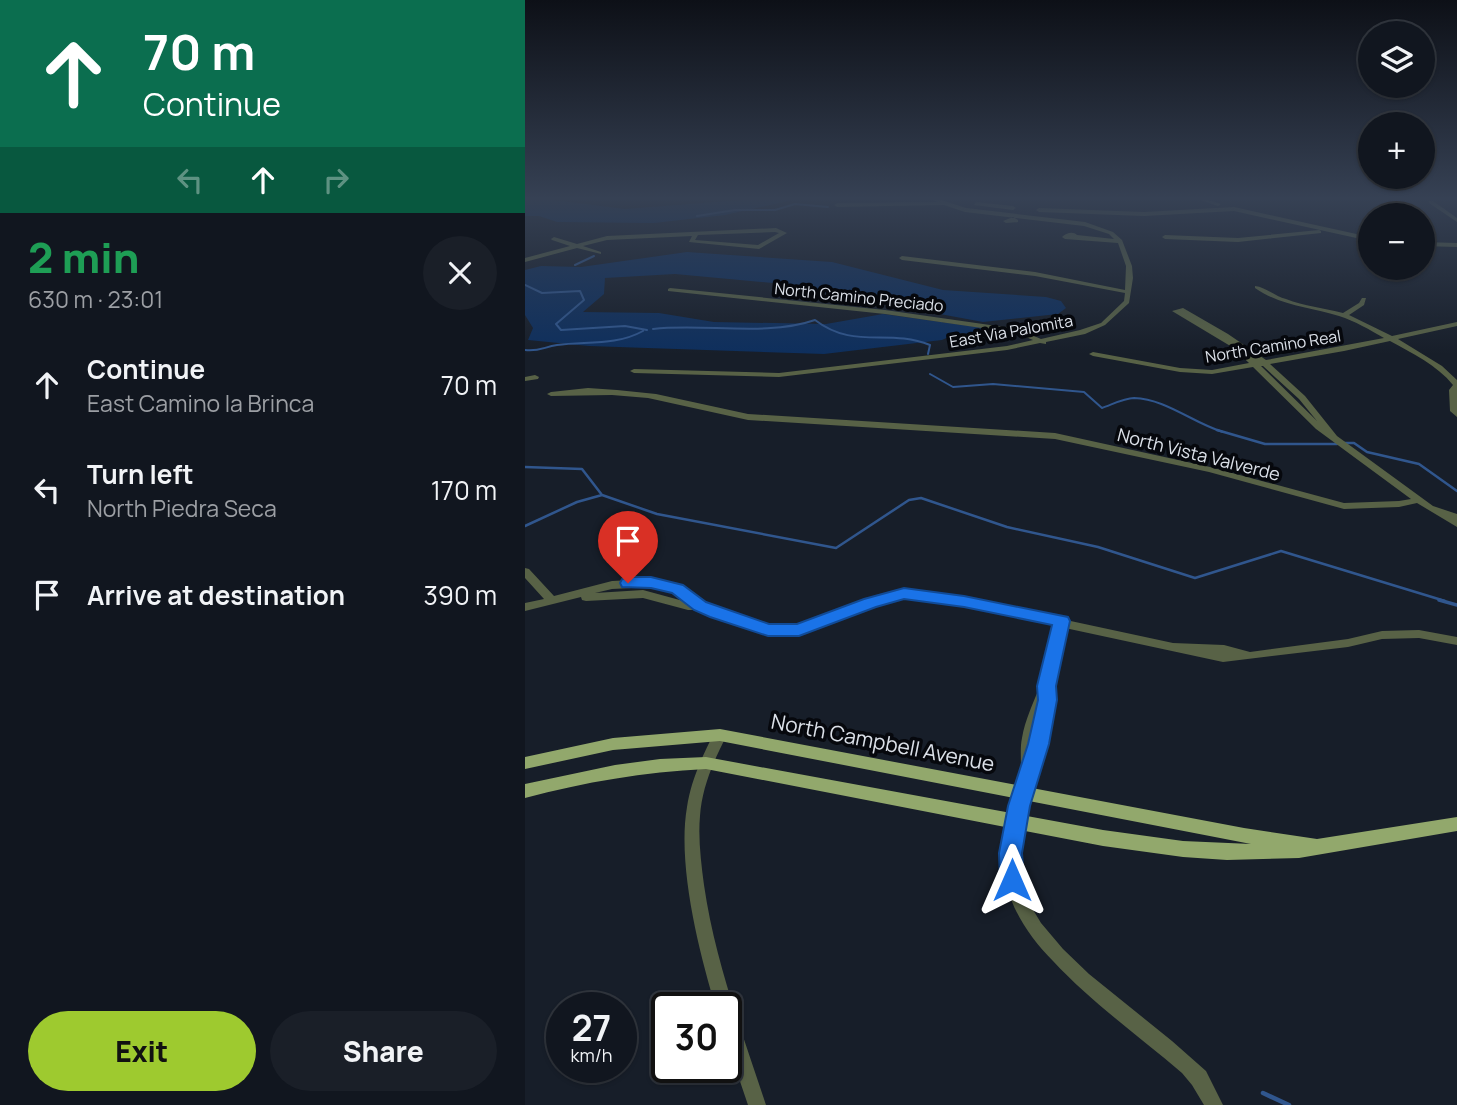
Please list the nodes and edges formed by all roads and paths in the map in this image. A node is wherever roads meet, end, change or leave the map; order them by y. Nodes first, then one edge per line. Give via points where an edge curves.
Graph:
1 (559, 251) edge
2 (591, 251) edge
3 (1123, 251) edge
4 (599, 253) dead end
5 (966, 254) dead end
6 (902, 258) dead end
7 (525, 260) edge
8 (957, 265) junction
9 (1257, 287) dead end
10 (670, 290) dead end
11 (1128, 292) junction
12 (1364, 299) dead end
13 (1344, 315) junction
14 (1457, 324) edge
15 (1388, 338) junction
16 (1043, 342) junction
17 (1093, 354) dead end
18 (1261, 364) junction
19 (633, 372) dead end
20 (535, 377) dead end
21 (525, 379) edge
22 (1457, 384) edge
23 (617, 392) junction
24 (1457, 414) edge
25 (1418, 500) junction
26 (1430, 508) junction
27 (1457, 517) edge
28 (1457, 524) edge
29 (525, 570) edge
30 (552, 601) junction
31 (525, 607) edge
32 (1062, 621) junction
33 (1457, 641) edge
34 (720, 735) junction
35 (706, 762) junction
36 (525, 763) edge
37 (1024, 784) junction
38 (525, 791) edge
39 (1016, 820) junction
40 (1457, 824) edge
41 (1314, 846) junction
42 (720, 992) edge
43 (742, 1059) edge
44 (757, 1105) edge
45 (1214, 1105) edge

1 - 7 street
2 - 4 street
3 - 11 street via 1129,266
5 - 8 street
6 - 8 street
8 - 11 street
9 - 13 street via 1294,303
10 - 16 street, North Camino Preciado via 897,313 1018,331
11 - 16 street, East Via Palomita via 1126,302 1103,324
12 - 13 street
13 - 15 street
14 - 15 street, North Camino Real
15 - 18 street, North Camino Real
15 - 22 street via 1441,368
16 - 19 street, East Via Palomita via 779,375
17 - 18 street, North Camino Real via 1197,372
18 - 18 street via 1212,326 1183,310 1175,311
18 - 25 street via 1279,390
20 - 21 street
22 - 24 street via 1453,390
23 - 23 street, North Vista Valverde via 572,390 551,394 558,396
23 - 25 street, North Vista Valverde via 748,417 923,432 1055,436 1344,506
25 - 26 street
26 - 27 street
26 - 28 street
29 - 30 street
30 - 31 street
30 - 32 street via 643,594 700,606 768,630 799,630 904,594
32 - 33 street via 1223,657 1382,635 1419,634
32 - 37 street via 1028,739
34 - 35 street
34 - 36 main road, North Campbell Avenue via 613,744
34 - 37 main road, North Campbell Avenue
35 - 38 main road, North Campbell Avenue via 658,764
35 - 39 main road, North Campbell Avenue
35 - 42 street via 692,828 699,890
37 - 39 street
37 - 41 main road, North Campbell Avenue via 1244,835
39 - 41 main road, North Campbell Avenue via 1183,849 1274,852
39 - 45 street via 1010,853 1012,880 1034,925 1076,975 1188,1067
40 - 41 main road, North Campbell Avenue
43 - 44 street

